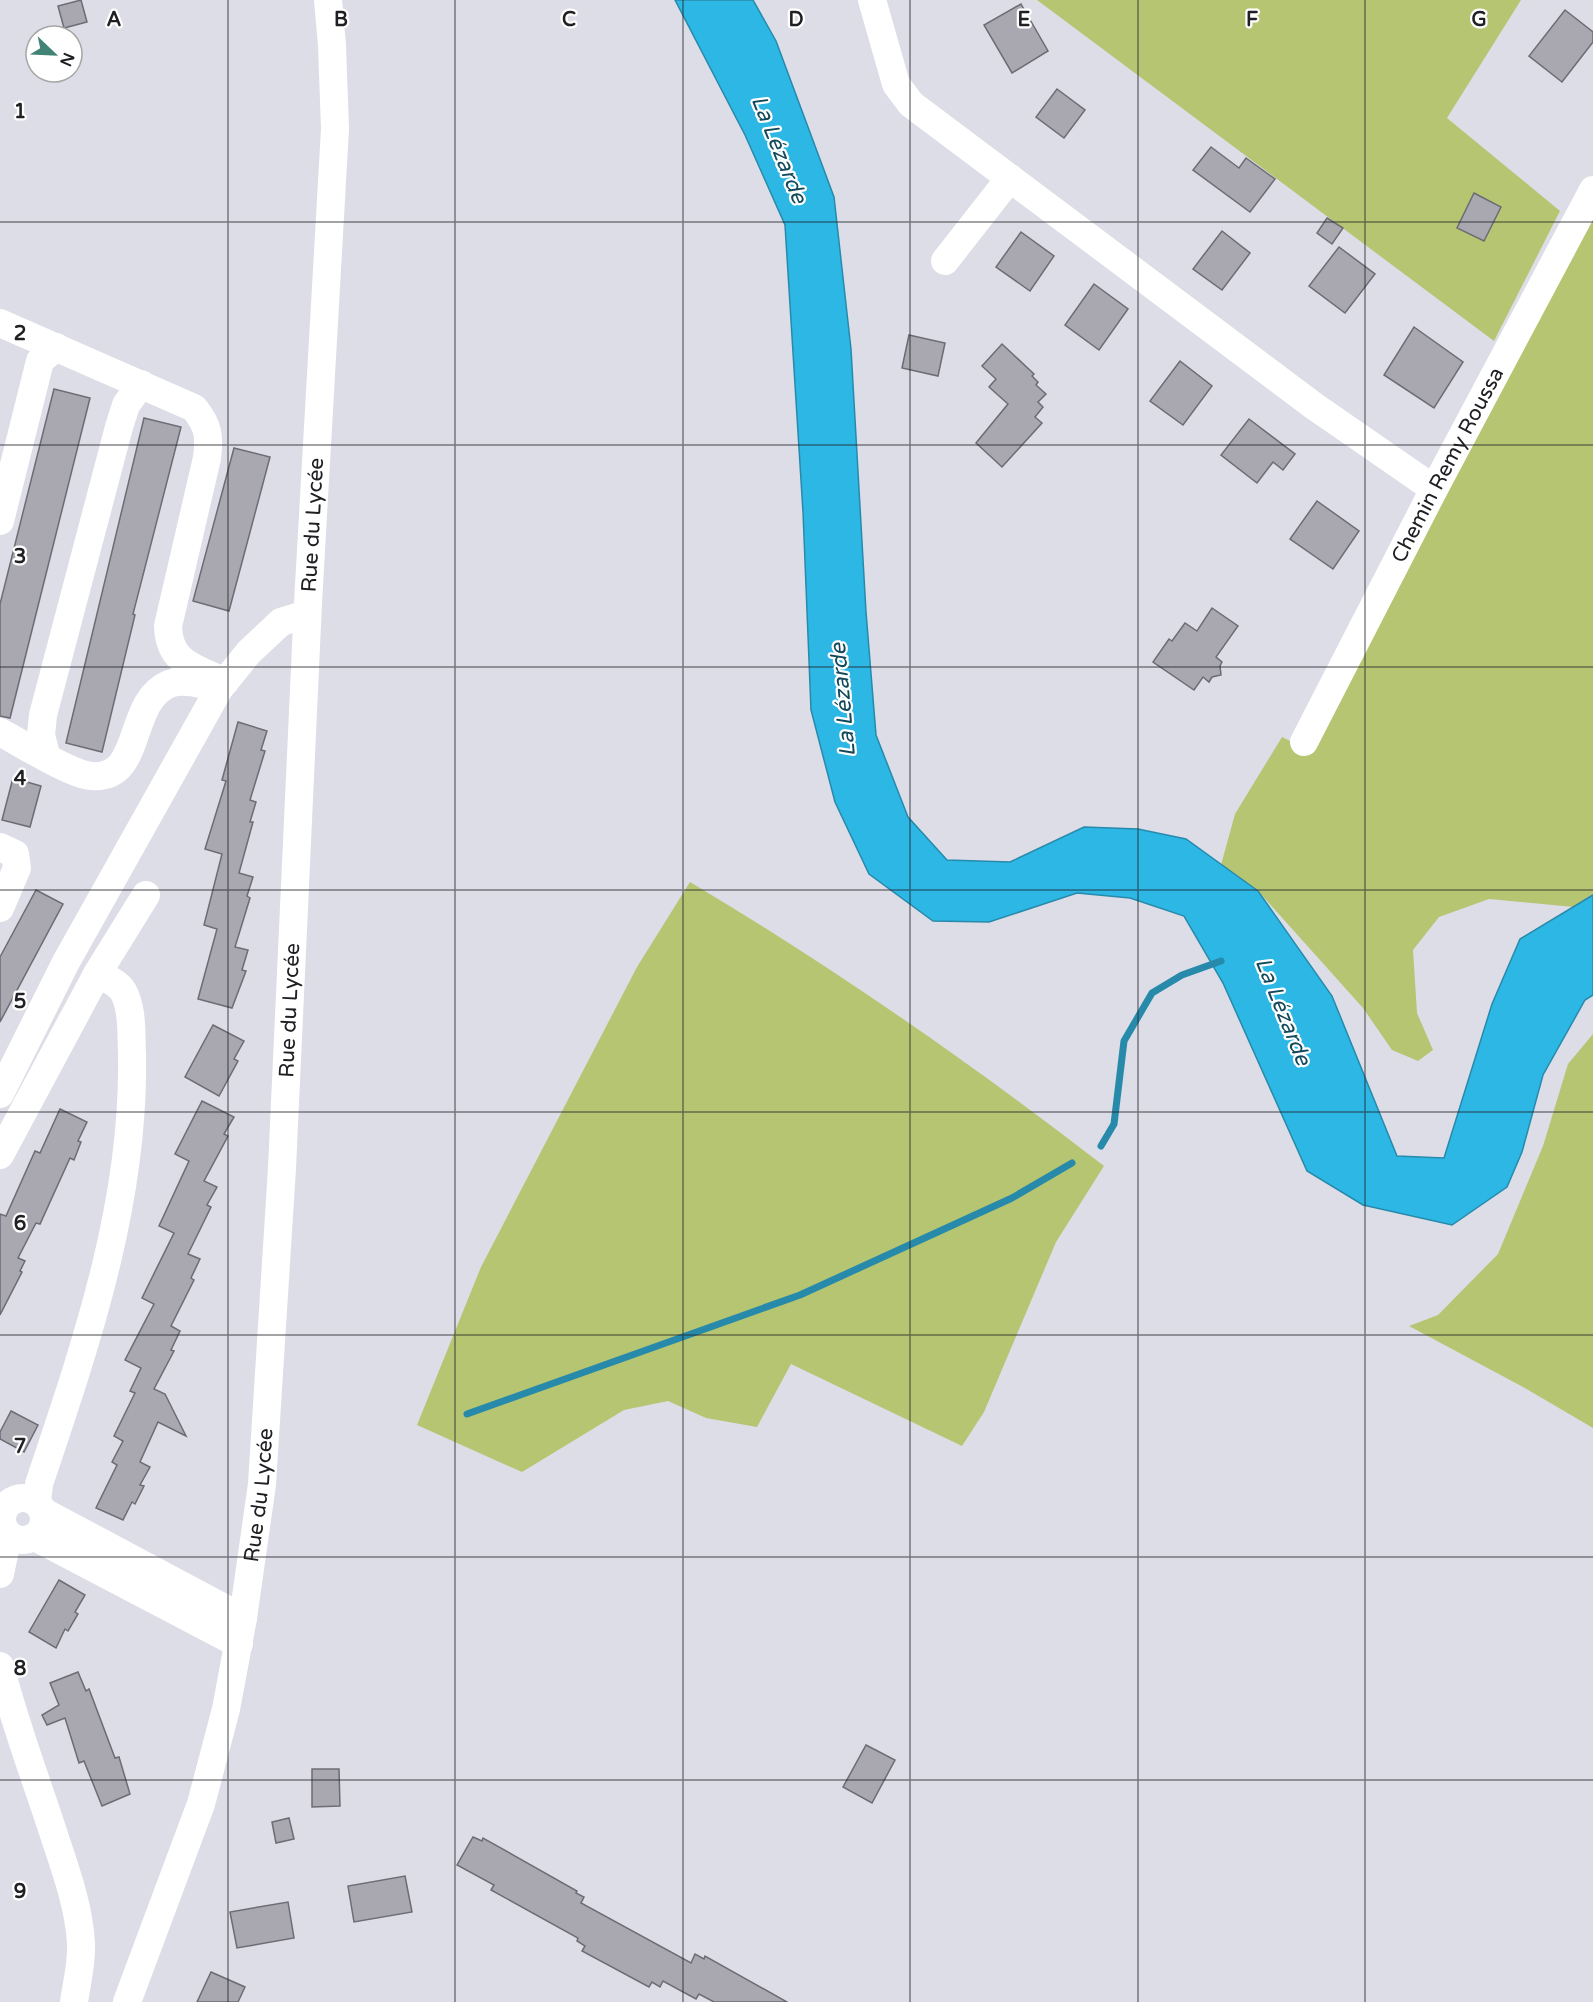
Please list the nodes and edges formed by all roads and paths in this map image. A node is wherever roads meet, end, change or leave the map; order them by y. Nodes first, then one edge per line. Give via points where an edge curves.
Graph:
1 (328, 0) edge
2 (872, 0) edge
3 (1011, 178) junction
4 (1593, 190) edge
5 (945, 261) dead end
6 (0, 323) edge
7 (56, 347) junction
8 (141, 384) junction
9 (1434, 489) junction
10 (0, 521) edge
11 (307, 614) junction
12 (222, 685) junction
13 (0, 732) edge
14 (1304, 742) dead end
15 (46, 756) junction
16 (0, 847) edge
17 (146, 895) dead end
18 (0, 908) edge
19 (97, 974) junction
20 (0, 1094) edge
21 (0, 1155) edge
22 (28, 1520) junction
23 (0, 1573) edge
24 (241, 1631) junction
25 (0, 1666) edge
26 (74, 2002) edge
27 (127, 2002) edge

1 - 11 street, Rue du Lycée via 335,129
2 - 3 street via 896,84 911,104
3 - 5 street
3 - 9 street via 1314,406
4 - 9 street, Chemin Remy Roussa
6 - 7 street
7 - 8 street
7 - 10 street via 40,361
8 - 12 street via 194,408 206,422 210,438 207,458 168,640 179,658
8 - 15 street via 126,405 119,427 53,677 41,735
9 - 14 street, Chemin Remy Roussa
11 - 12 street via 281,622
11 - 24 street, Rue du Lycée via 281,1179 262,1484
12 - 15 street via 170,684 155,695 143,708 133,745 122,765 109,774 92,776
12 - 20 street via 66,963
13 - 15 street
16 - 18 street via 15,854 18,868
17 - 19 street
19 - 21 street
19 - 22 street via 122,990 128,1005 132,1075 126,1148 98,1303
22 - 23 street via 6,1545
22 - 24 street
24 - 27 street, Rue du Lycée via 201,1804
25 - 26 street via 77,1914 81,1944

